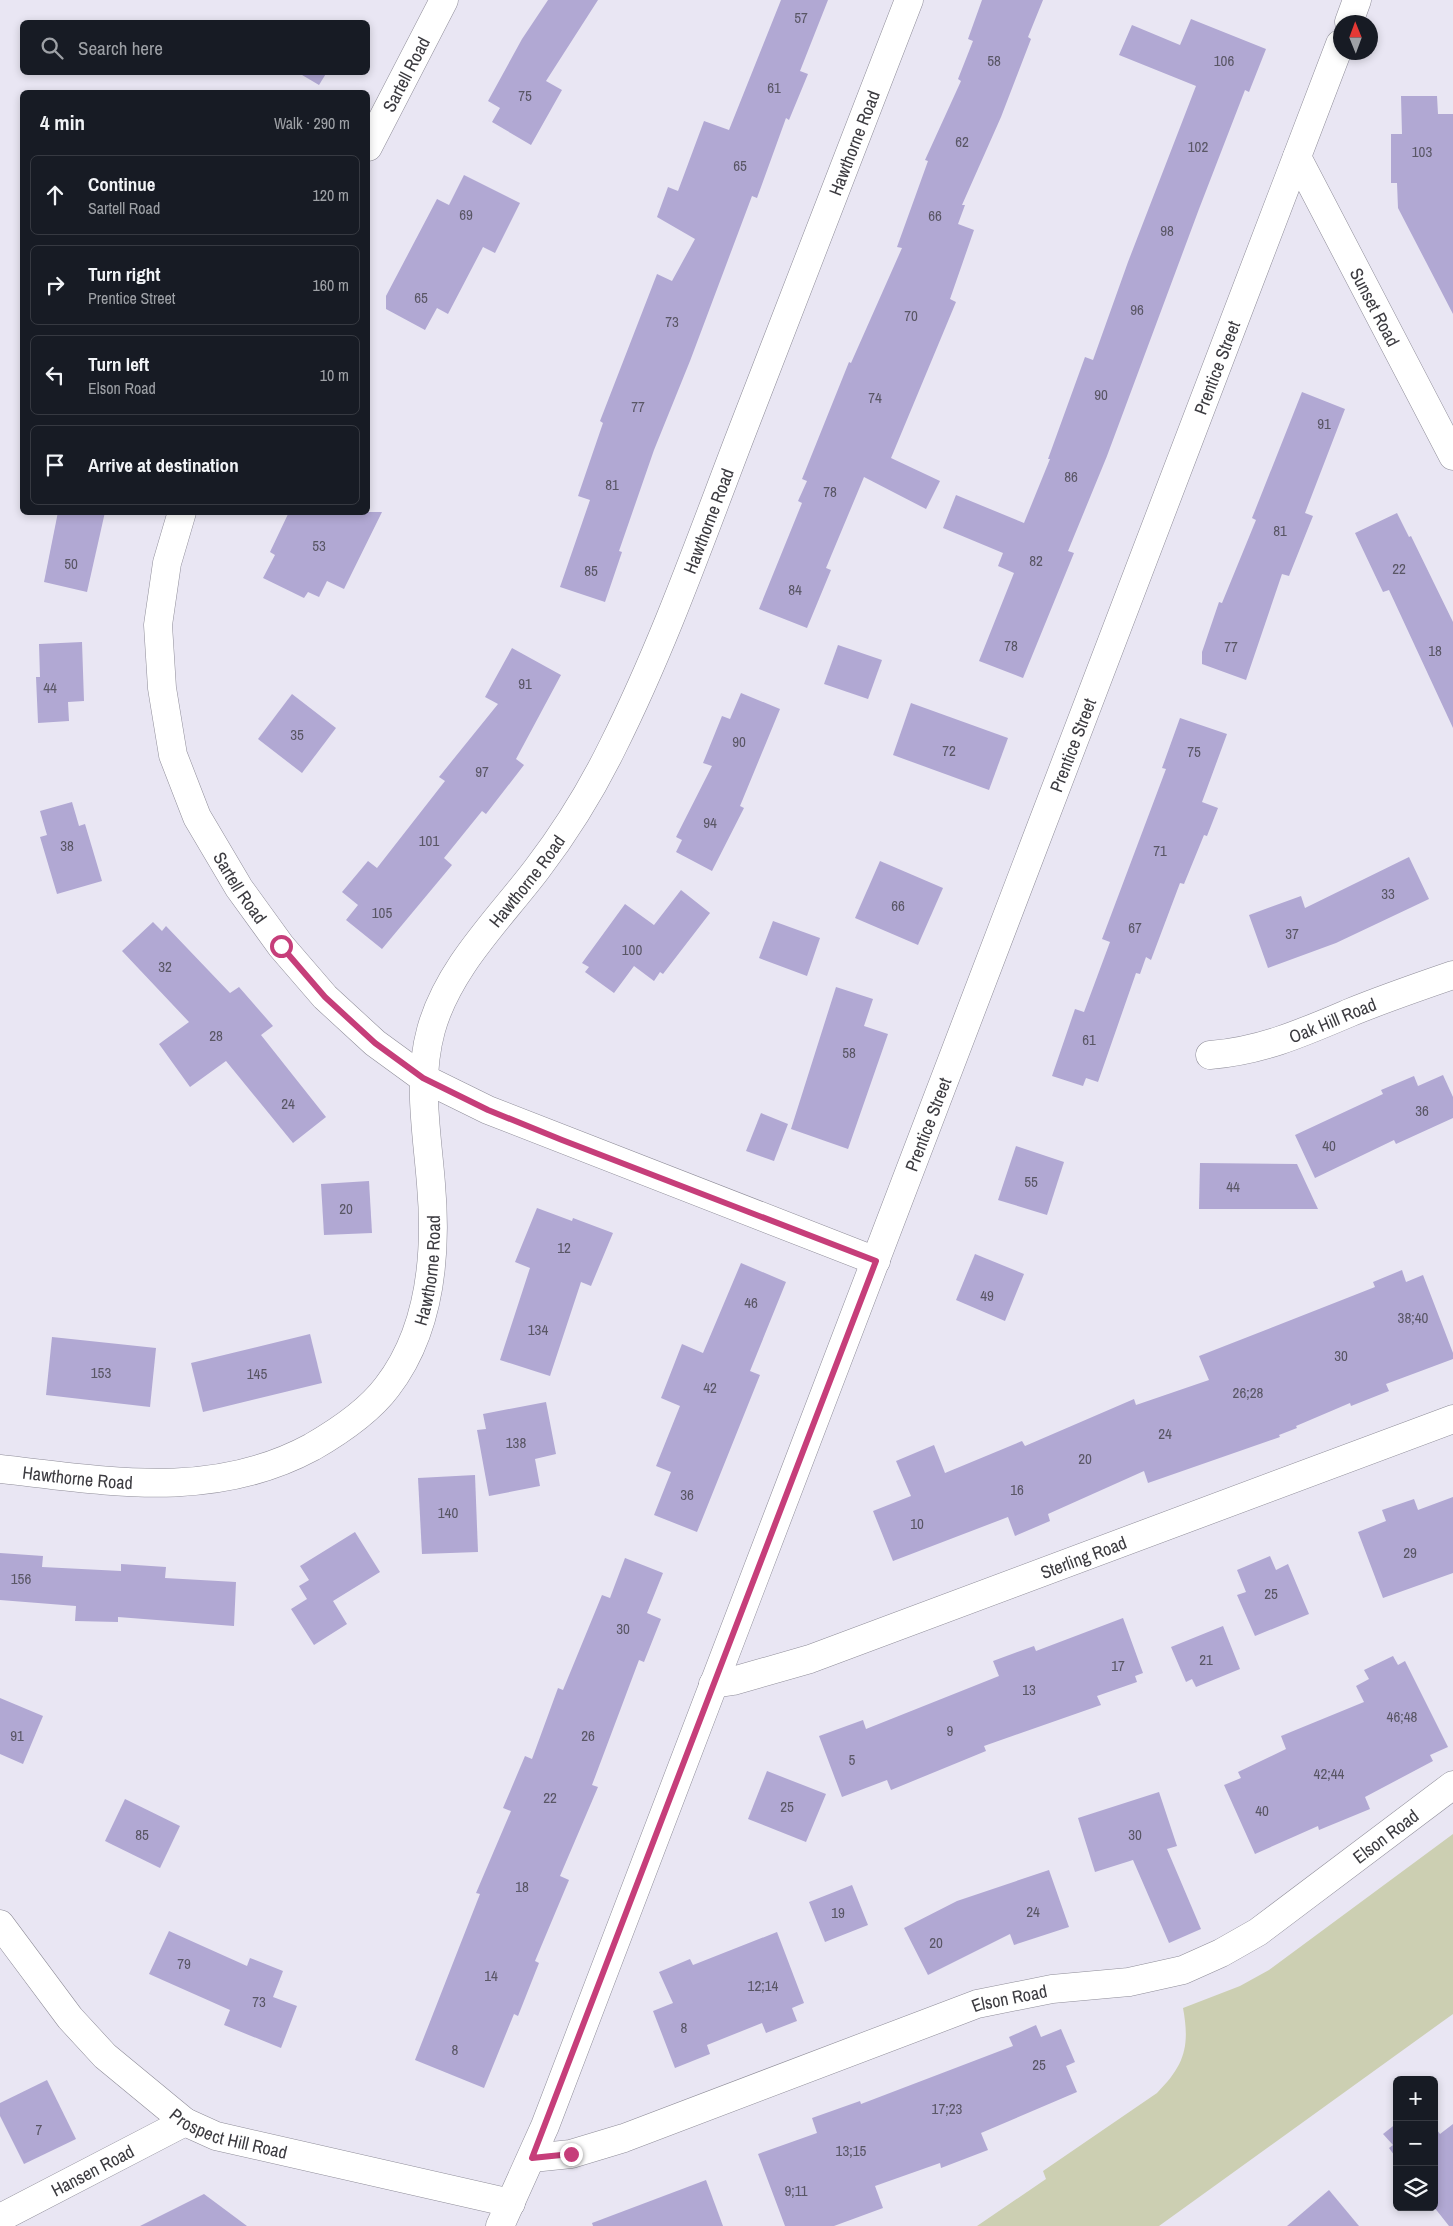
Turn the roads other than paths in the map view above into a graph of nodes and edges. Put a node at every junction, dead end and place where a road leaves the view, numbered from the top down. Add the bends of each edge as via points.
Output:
1 (444, 0) edge
2 (909, 0) edge
3 (1357, 0) edge
4 (1352, 15) edge
5 (1334, 60) edge
6 (370, 143) edge
7 (1298, 157) junction
8 (1453, 456) edge
9 (181, 515) edge
10 (1453, 976) edge
11 (1210, 1055) dead end
12 (423, 1078) junction
13 (876, 1261) junction
14 (1453, 1419) edge
15 (0, 1469) edge
16 (712, 1684) junction
17 (1453, 1785) edge
18 (0, 1924) edge
19 (185, 2122) junction
20 (532, 2158) junction
21 (506, 2214) edge
22 (0, 2218) edge

1 - 6 street, Sartell Road
2 - 12 street, Hawthorne Road via 637,698 575,814 448,988 431,1029
3 - 4 street
5 - 7 street, Prentice Street
7 - 8 street, Sunset Road
7 - 13 street, Prentice Street
9 - 12 street, Sartell Road via 167,563 158,625 162,688 173,754 196,818 238,888 281,946 325,997 375,1043
10 - 11 street, Oak Hill Road via 1274,1044
12 - 13 street, Sartell Road via 488,1110 562,1140
12 - 15 street, Hawthorne Road via 432,1186 430,1280 416,1337 386,1388 339,1432 289,1459 227,1479 175,1484
13 - 16 street, Prentice Street
14 - 16 street, Sterling Road via 810,1660 733,1682
16 - 20 street, Prentice Street
17 - 20 street, Elson Road via 1258,1932 1183,1970 1137,1981 1052,1989 977,2004 624,2138 571,2154
18 - 19 street, Prospect Hill Road via 70,2018 105,2056
19 - 21 street, Prospect Hill Road via 216,2136
19 - 22 street, Hansen Road
20 - 21 street, Prentice Street

